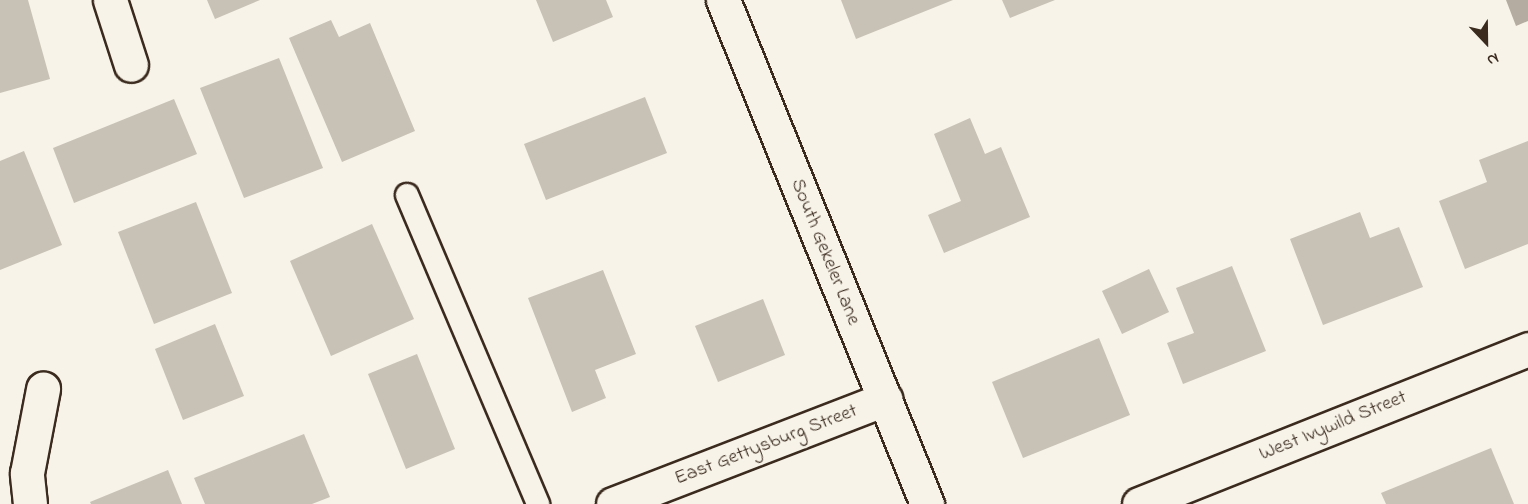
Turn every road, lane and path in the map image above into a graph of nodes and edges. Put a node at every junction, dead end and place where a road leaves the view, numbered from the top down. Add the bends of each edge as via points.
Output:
1 (110, 0) edge
2 (723, 0) edge
3 (131, 65) dead end
4 (406, 195) dead end
5 (1528, 349) edge
6 (43, 389) dead end
7 (885, 399) junction
8 (30, 504) edge
9 (538, 504) edge
10 (613, 504) edge
11 (927, 504) edge
12 (1139, 504) edge

1 - 3 street
2 - 7 street, South Gekeler Lane
4 - 9 lane
5 - 12 street, West Ivywild Street
6 - 8 street via 27,473
7 - 10 street, East Gettysburg Street
7 - 11 street, South Gekeler Lane

